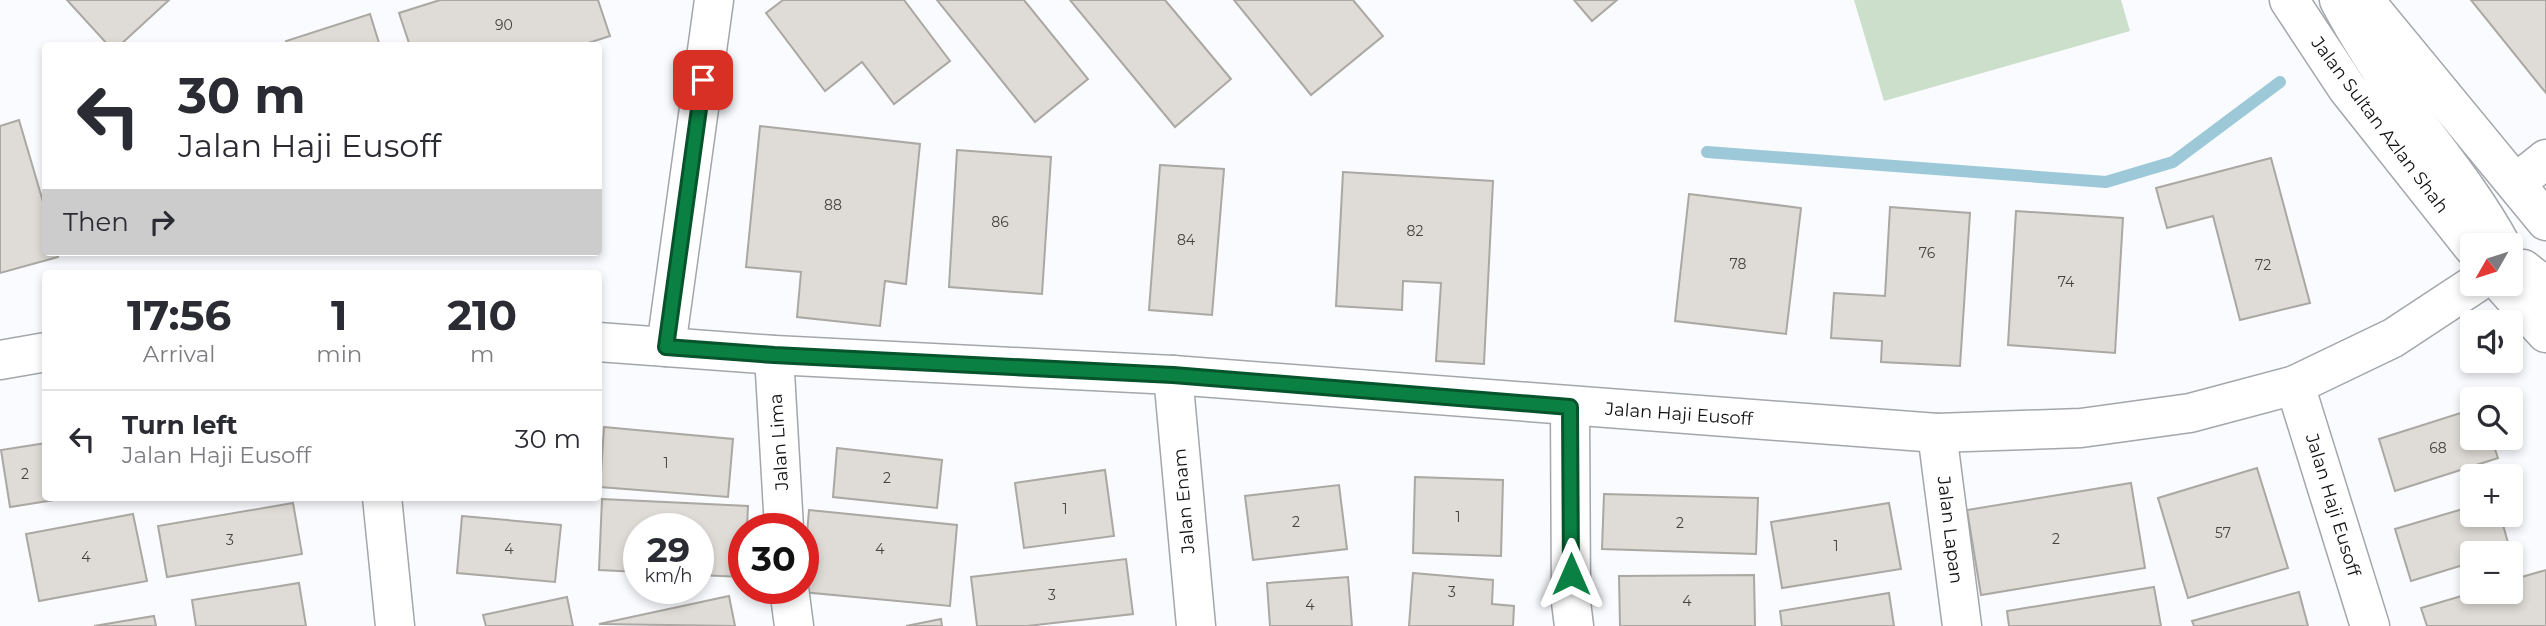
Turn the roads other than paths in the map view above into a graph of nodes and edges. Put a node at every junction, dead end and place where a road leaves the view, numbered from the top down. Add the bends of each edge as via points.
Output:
1 (714, 0) edge
2 (2289, 0) edge
3 (2339, 0) edge
4 (2364, 0) edge
5 (2546, 159) edge
6 (2516, 183) junction
7 (2546, 221) edge
8 (2462, 233) edge
9 (2494, 233) edge
10 (2524, 270) edge
11 (2546, 287) edge
12 (2460, 294) edge
13 (2513, 296) edge
14 (2546, 333) edge
15 (602, 342) edge
16 (666, 347) junction
17 (42, 353) edge
18 (774, 355) junction
19 (0, 360) edge
20 (1173, 375) junction
21 (2295, 385) junction
22 (1570, 407) junction
23 (1937, 433) junction
24 (382, 501) edge
25 (783, 513) edge
26 (791, 604) edge
27 (394, 626) edge
28 (794, 626) edge
29 (1196, 626) edge
30 (1574, 626) edge
31 (1962, 626) edge
32 (2370, 626) edge

1 - 16 street
2 - 8 street, Jalan Sultan Azlan Shah via 2347,88
3 - 9 street via 2356,32
4 - 6 street
5 - 6 street
6 - 7 street
10 - 11 street
12 - 21 street, Jalan Haji Eusoff via 2393,338
13 - 14 street
15 - 16 street, Jalan Haji Eusoff
16 - 18 street, Jalan Haji Eusoff
17 - 19 street
18 - 20 street, Jalan Haji Eusoff
18 - 25 street, Jalan Lima
20 - 22 street, Jalan Haji Eusoff
20 - 29 street, Jalan Enam
21 - 23 street, Jalan Haji Eusoff via 2190,413 2081,428
21 - 32 street, Jalan Haji Eusoff
22 - 23 street, Jalan Haji Eusoff
22 - 30 street
23 - 31 street, Jalan Lapan
24 - 27 street
26 - 28 street

